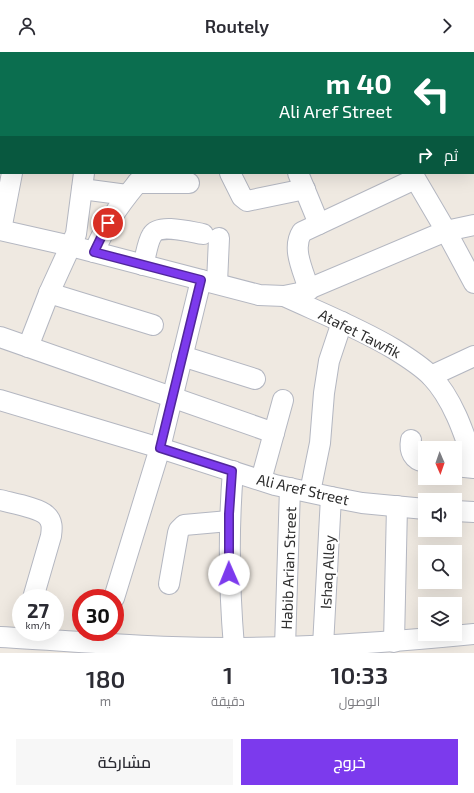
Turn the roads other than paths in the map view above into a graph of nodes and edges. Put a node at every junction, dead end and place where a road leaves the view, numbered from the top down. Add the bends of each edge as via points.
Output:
1 (12, 174) edge
2 (230, 174) edge
3 (413, 176) edge
4 (83, 181) edge
5 (302, 181) edge
6 (189, 183) dead end
7 (136, 184) edge
8 (319, 224) junction
9 (474, 225) edge
10 (1, 230) edge
11 (446, 231) junction
12 (71, 246) junction
13 (94, 252) junction
14 (143, 265) junction
15 (209, 282) junction
16 (474, 283) edge
17 (309, 290) junction
18 (49, 293) junction
19 (284, 296) junction
20 (342, 322) junction
21 (153, 325) dead end
22 (0, 337) edge
23 (28, 347) junction
24 (182, 356) junction
25 (474, 356) edge
26 (431, 376) junction
27 (255, 379) dead end
28 (173, 397) junction
29 (0, 400) edge
30 (283, 400) dead end
31 (274, 433) junction
32 (411, 440) dead end
33 (160, 448) junction
34 (473, 458) edge
35 (418, 459) edge
36 (462, 463) edge
37 (232, 471) junction
38 (261, 480) junction
39 (290, 488) junction
40 (310, 492) junction
41 (332, 497) junction
42 (0, 500) edge
43 (397, 506) junction
44 (418, 508) edge
45 (462, 511) edge
46 (474, 512) edge
47 (229, 521) junction
48 (169, 584) dead end
49 (36, 589) edge
50 (117, 589) edge
51 (474, 634) edge
52 (12, 636) edge
53 (0, 637) edge
54 (124, 640) edge
55 (323, 646) junction
56 (386, 646) edge
57 (234, 647) junction
58 (278, 649) edge

1 - 10 street
2 - 5 street via 242,197 247,201
3 - 8 street
3 - 11 street
4 - 7 street
4 - 12 street via 76,234
5 - 8 street
6 - 7 street
7 - 13 street via 112,215
8 - 17 street via 302,232 297,243
9 - 11 street
10 - 12 street
11 - 16 street
11 - 17 street
12 - 13 street
12 - 18 street
13 - 14 street
14 - 15 street
14 - 15 street via 152,236 158,229 211,236
15 - 19 street via 258,295
15 - 24 street
17 - 19 street
18 - 21 street
18 - 23 street
19 - 20 street, Atafet Tawfik
20 - 26 street, Atafet Tawfik via 386,344
20 - 40 street via 329,361 320,443
22 - 23 street
23 - 28 street
24 - 27 street
24 - 28 street
25 - 26 street
26 - 34 street, Atafet Tawfik via 455,412
28 - 31 street
28 - 33 street
29 - 33 street, Ali Aref Street
30 - 31 street
31 - 38 street
32 - 35 street via 410,450
33 - 37 street, Ali Aref Street
33 - 50 street
34 - 36 street
37 - 38 street, Ali Aref Street
37 - 47 street
38 - 39 street, Ali Aref Street
39 - 40 street, Ali Aref Street
39 - 58 street, Habib Arian Street
40 - 41 street, Ali Aref Street
41 - 43 street, Ali Aref Street
41 - 55 street, Ishaq Alley
42 - 49 street via 38,510 51,521 51,536
43 - 44 street, Ali Aref Street
43 - 56 street
45 - 46 street
47 - 48 street via 188,524 182,527 178,533
47 - 57 street via 230,602
51 - 56 street
52 - 53 street
54 - 57 street via 173,647
55 - 56 street
55 - 58 street
57 - 58 street

